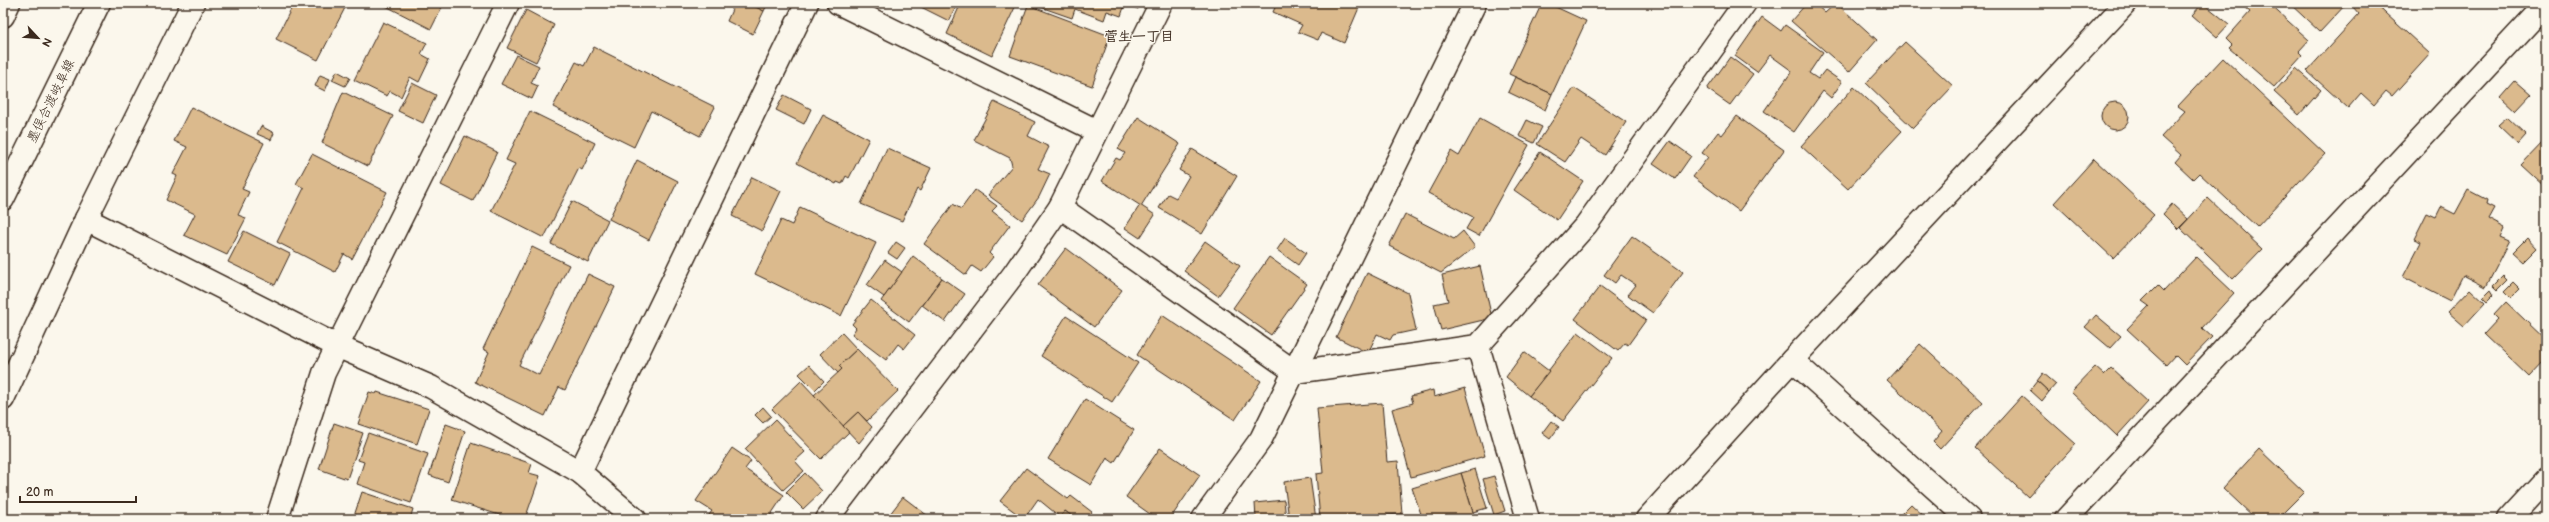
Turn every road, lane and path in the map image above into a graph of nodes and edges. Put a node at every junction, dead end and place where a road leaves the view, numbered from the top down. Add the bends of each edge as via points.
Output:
1 (9, 3) edge
2 (99, 3) edge
3 (193, 3) edge
4 (508, 3) edge
5 (807, 3) edge
6 (838, 3) edge
7 (1161, 3) edge
8 (1475, 3) edge
9 (1745, 3) edge
10 (2546, 4) edge
11 (2119, 5) edge
12 (3, 16) edge
13 (1097, 131) junction
14 (3, 199) edge
15 (1060, 207) junction
16 (86, 219) junction
17 (1478, 346) junction
18 (339, 347) junction
19 (1792, 360) junction
20 (1295, 372) junction
21 (3, 399) edge
22 (580, 472) junction
23 (2546, 479) edge
24 (277, 519) edge
25 (635, 519) edge
26 (827, 519) edge
27 (1203, 519) edge
28 (1528, 519) edge
29 (1647, 519) edge
30 (1969, 519) edge
31 (2066, 519) edge
32 (2509, 519) edge

1 - 12 street
2 - 14 street, 墨俣合渡岐阜線
3 - 16 street
4 - 18 street
5 - 22 street
6 - 13 street
7 - 13 street
8 - 20 street
9 - 17 street via 1586,225
10 - 31 street
11 - 19 street
13 - 15 street
15 - 20 street
15 - 26 street via 1013,275
16 - 18 street
16 - 21 street
17 - 20 street
17 - 28 street
18 - 22 street via 431,387
18 - 24 street via 324,373
19 - 29 street
19 - 30 street
20 - 27 street via 1261,439
22 - 25 street
23 - 32 street

